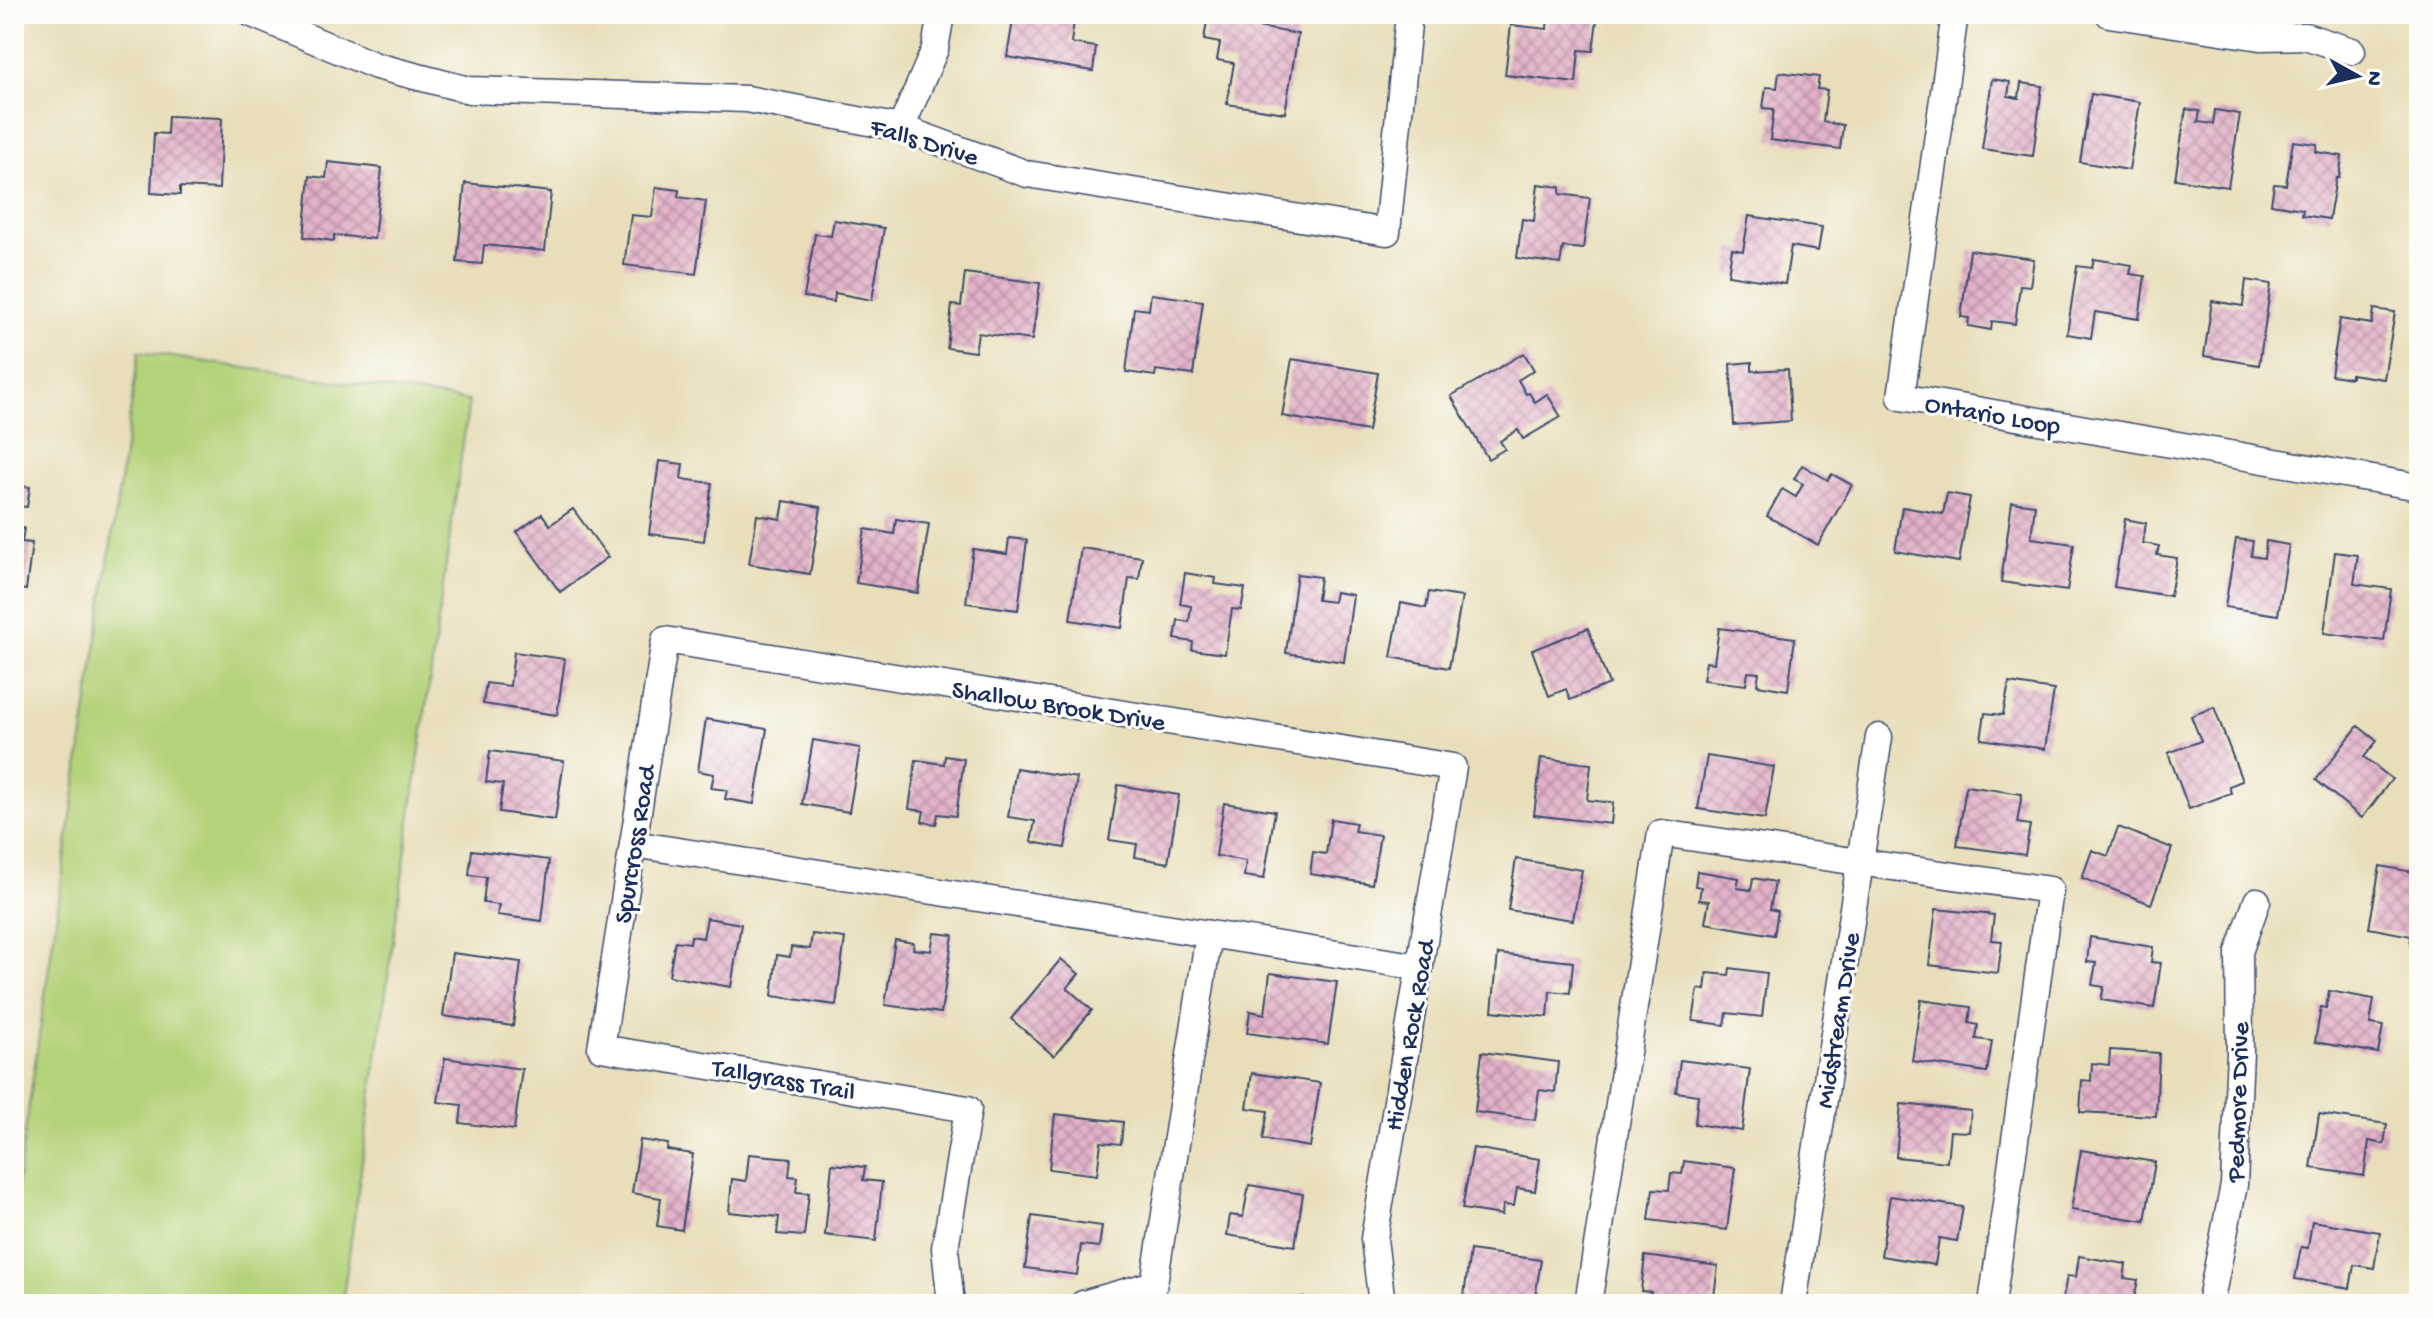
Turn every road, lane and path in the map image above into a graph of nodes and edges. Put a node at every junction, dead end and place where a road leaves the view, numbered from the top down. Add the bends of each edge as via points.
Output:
1 (252, 14) edge
2 (941, 14) edge
3 (1409, 14) edge
4 (1955, 14) edge
5 (2109, 14) edge
6 (2352, 51) dead end
7 (901, 128) junction
8 (2419, 487) edge
9 (665, 640) joint
10 (1879, 737) dead end
11 (1453, 767) joint
12 (633, 844) junction
13 (1860, 861) junction
14 (2257, 901) dead end
15 (1209, 934) junction
16 (1420, 967) junction
17 (601, 1048) joint
18 (951, 1304) edge
19 (1083, 1304) edge
20 (1382, 1304) edge
21 (1588, 1304) edge
22 (1793, 1304) edge
23 (1992, 1304) edge
24 (2210, 1304) edge

1 - 7 street, Falls Drive via 376,66 469,90 747,99
2 - 7 street via 935,49
3 - 7 street, Falls Drive via 1387,232 1027,174
4 - 8 street, Ontario Loop via 1901,397
5 - 6 street via 2260,37 2305,36
9 - 11 street, Shallow Brook Drive
9 - 12 street, Spurcross Road
10 - 13 street, Midstream Drive
11 - 16 street, Hidden Rock Road
12 - 15 street
12 - 17 street, Spurcross Road
13 - 21 street via 1661,833
13 - 22 street, Midstream Drive
13 - 23 street via 2050,890
14 - 24 street, Pedmore Drive via 2239,952 2234,1185
15 - 16 street
15 - 19 street via 1154,1284
16 - 20 street, Hidden Rock Road via 1374,1239
17 - 18 street, Tallgrass Trail via 968,1109 945,1248

